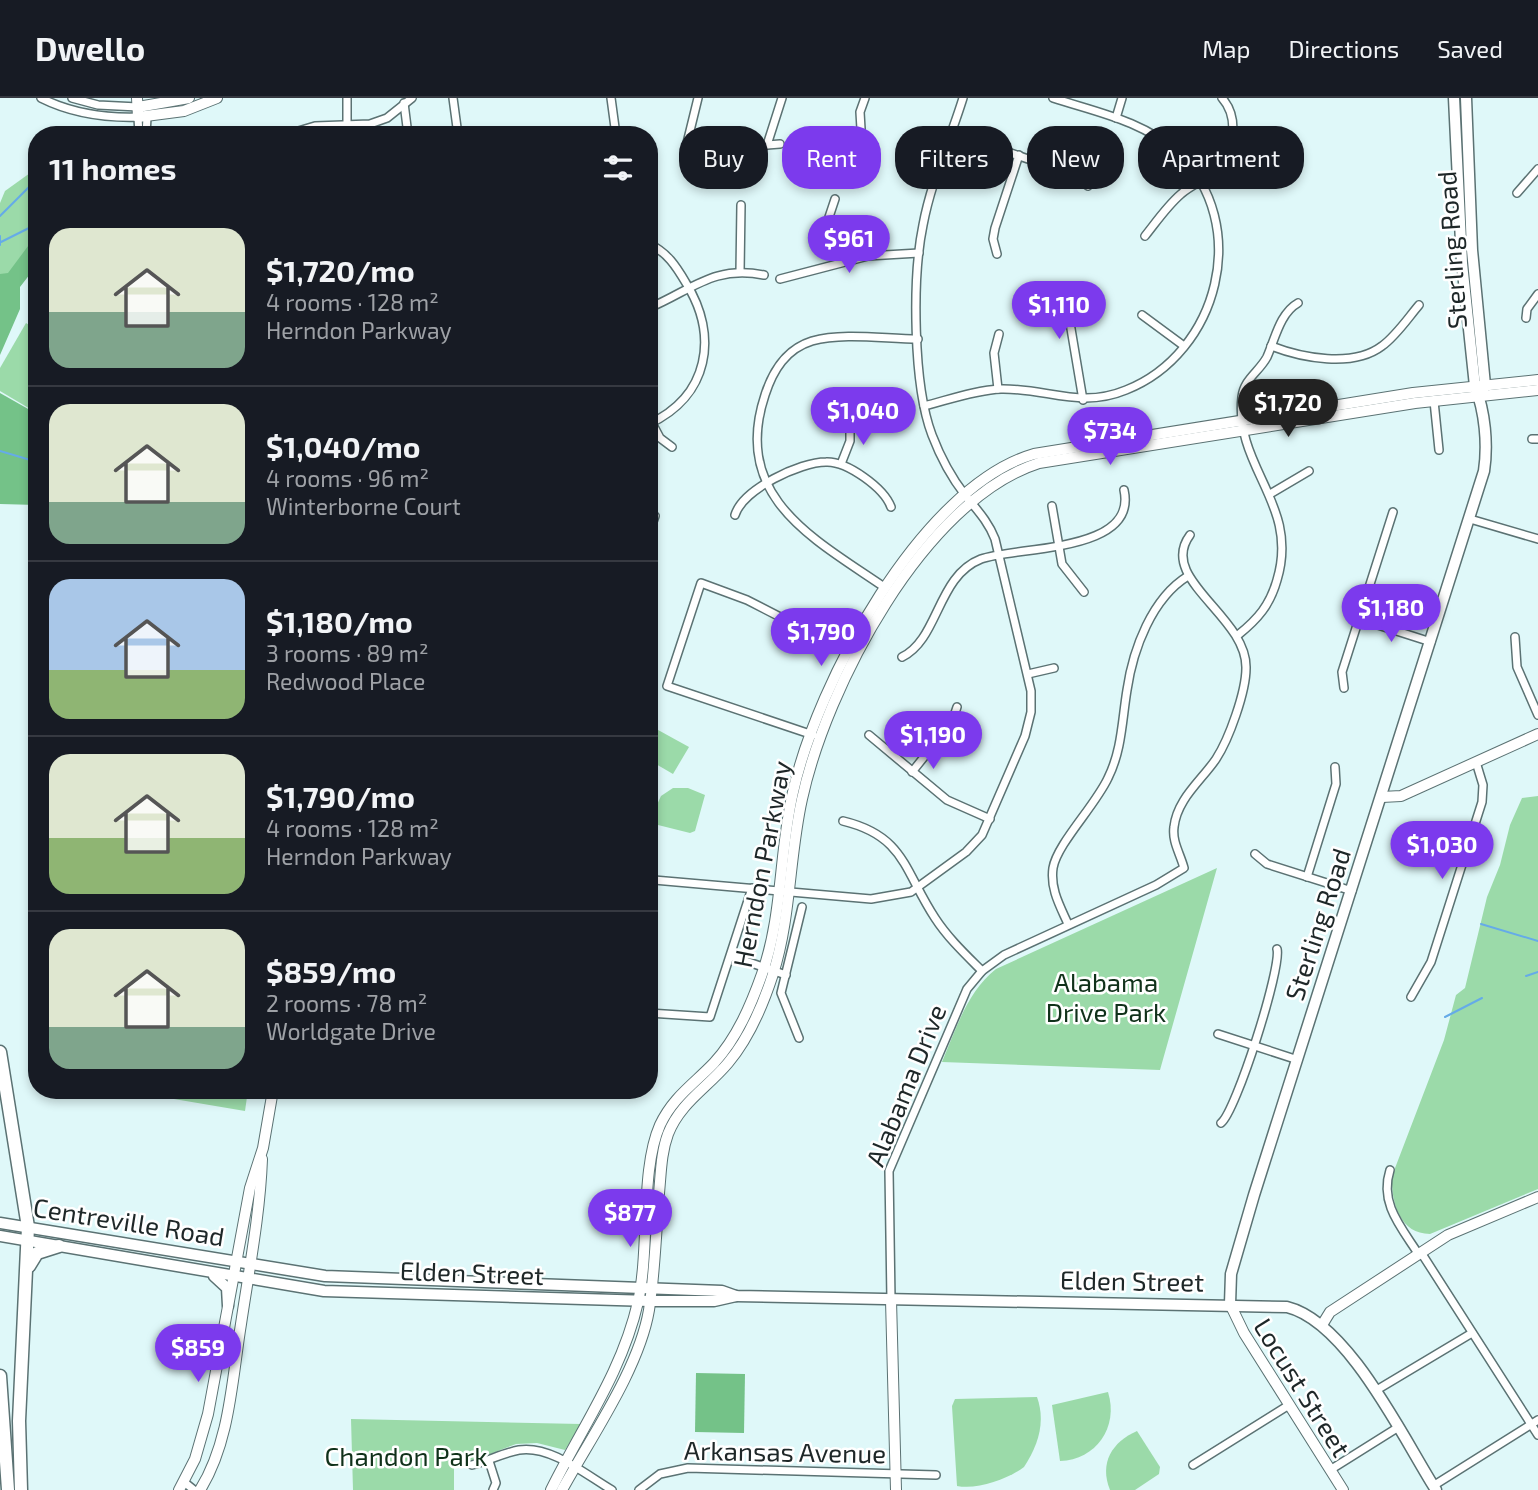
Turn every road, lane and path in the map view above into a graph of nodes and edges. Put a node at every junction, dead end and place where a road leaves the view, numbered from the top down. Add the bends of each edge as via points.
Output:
1 (41, 98) edge
2 (72, 98) edge
3 (189, 98) edge
4 (217, 98) edge
5 (347, 98) edge
6 (412, 98) edge
7 (453, 98) edge
8 (611, 98) edge
9 (698, 98) edge
10 (782, 98) edge
11 (865, 98) edge
12 (961, 98) edge
13 (1053, 98) edge
14 (1122, 98) edge
15 (1222, 98) edge
16 (1454, 98) edge
17 (1466, 98) edge
18 (404, 103) junction
19 (142, 107) edge
20 (1116, 118) junction
21 (347, 124) junction
22 (140, 126) edge
23 (145, 126) edge
24 (314, 126) edge
25 (407, 126) edge
26 (457, 126) edge
27 (616, 126) edge
28 (691, 126) edge
29 (861, 126) edge
30 (953, 126) edge
31 (1232, 126) edge
32 (1138, 128) edge
33 (768, 142) edge
34 (780, 144) dead end
35 (768, 145) edge
36 (1013, 154) edge
37 (1019, 156) junction
38 (1027, 159) edge
39 (1538, 169) edge
40 (933, 189) edge
41 (1189, 189) edge
42 (1204, 189) edge
43 (1517, 193) dead end
44 (835, 199) dead end
45 (741, 205) dead end
46 (1146, 236) dead end
47 (658, 250) edge
48 (919, 253) junction
49 (997, 254) dead end
50 (839, 263) junction
51 (740, 272) junction
52 (764, 275) dead end
53 (780, 279) dead end
54 (1070, 286) dead end
55 (689, 287) junction
56 (1538, 294) edge
57 (658, 303) edge
58 (1298, 303) dead end
59 (1419, 305) dead end
60 (1142, 315) dead end
61 (1526, 318) dead end
62 (999, 334) dead end
63 (918, 339) junction
64 (1184, 346) junction
65 (1271, 346) junction
66 (1538, 380) edge
67 (998, 389) junction
68 (1480, 389) junction
69 (1538, 390) edge
70 (1083, 400) junction
71 (1434, 401) junction
72 (924, 406) junction
73 (658, 419) edge
74 (1244, 425) junction
75 (850, 426) dead end
76 (658, 435) edge
77 (672, 447) dead end
78 (1439, 450) dead end
79 (841, 464) junction
80 (1309, 471) dead end
81 (767, 483) junction
82 (1124, 489) dead end
83 (1270, 495) junction
84 (969, 500) junction
85 (1052, 506) dead end
86 (891, 508) dead end
87 (1394, 512) dead end
88 (735, 515) dead end
89 (1470, 519) junction
90 (1190, 535) dead end
91 (1538, 539) edge
92 (1057, 545) junction
93 (999, 555) junction
94 (1188, 576) junction
95 (884, 587) junction
96 (1084, 592) dead end
97 (1359, 619) junction
98 (1238, 635) junction
99 (1515, 637) dead end
100 (1431, 642) junction
101 (850, 653) junction
102 (902, 657) dead end
103 (1054, 668) dead end
104 (1028, 674) junction
105 (1344, 688) dead end
106 (957, 707) dead end
107 (1538, 715) edge
108 (1538, 734) edge
109 (869, 735) dead end
110 (816, 736) junction
111 (1476, 762) junction
112 (1335, 767) dead end
113 (912, 772) junction
114 (1382, 797) junction
115 (990, 819) junction
116 (843, 821) dead end
117 (1255, 853) dead end
118 (1307, 877) junction
119 (658, 880) edge
120 (752, 888) junction
121 (918, 888) junction
122 (785, 890) junction
123 (1352, 891) junction
124 (802, 906) dead end
125 (1068, 924) junction
126 (1277, 949) dead end
127 (731, 956) junction
128 (769, 969) junction
129 (982, 971) junction
130 (786, 975) junction
131 (1411, 997) dead end
132 (658, 1014) edge
133 (1218, 1034) dead end
134 (799, 1038) dead end
135 (1253, 1045) junction
136 (0, 1052) edge
137 (1297, 1060) junction
138 (271, 1099) edge
139 (1222, 1123) dead end
140 (263, 1148) junction
141 (1390, 1170) dead end
142 (1538, 1197) edge
143 (0, 1223) edge
144 (28, 1227) junction
145 (0, 1236) edge
146 (28, 1241) junction
147 (59, 1246) junction
148 (1420, 1254) junction
149 (238, 1261) junction
150 (250, 1264) junction
151 (208, 1272) junction
152 (26, 1273) junction
153 (235, 1277) junction
154 (248, 1279) junction
155 (647, 1288) junction
156 (736, 1296) junction
157 (638, 1300) junction
158 (891, 1300) junction
159 (650, 1301) junction
160 (1230, 1304) junction
161 (228, 1306) junction
162 (1322, 1325) junction
163 (1472, 1333) junction
164 (0, 1376) edge
165 (1375, 1391) junction
166 (1289, 1405) junction
167 (1535, 1423) edge
168 (1397, 1428) junction
169 (1538, 1435) edge
170 (489, 1461) junction
171 (472, 1465) dead end
172 (1193, 1465) dead end
173 (569, 1466) junction
174 (1330, 1470) junction
175 (896, 1472) junction
176 (936, 1475) dead end
177 (182, 1486) edge
178 (1435, 1488) edge
179 (8, 1490) edge
180 (21, 1490) edge
181 (194, 1490) edge
182 (200, 1490) edge
183 (493, 1490) edge
184 (551, 1490) edge
185 (562, 1490) edge
186 (612, 1490) edge
187 (639, 1490) edge
188 (896, 1490) edge
189 (1343, 1490) edge

1 - 19 street via 87,113
2 - 19 street
3 - 19 main road
4 - 19 main road via 184,111
5 - 21 street
6 - 18 street
7 - 26 street
8 - 27 street
9 - 28 street
10 - 33 street
11 - 29 street
12 - 30 street
13 - 20 street
14 - 20 street
15 - 31 street via 1233,117
16 - 68 main road, Sterling Road via 1462,263
17 - 68 main road, Sterling Road
18 - 21 street via 379,121
18 - 25 street
19 - 22 street
19 - 23 street
20 - 32 street
21 - 24 street
34 - 35 street
36 - 37 street
37 - 38 street
37 - 49 street via 995,228
39 - 43 street
40 - 48 street
41 - 46 street
42 - 64 street via 1218,222 1220,260 1210,297
44 - 50 street via 828,220
45 - 51 street
47 - 55 street via 670,258
48 - 50 street via 886,253
48 - 63 street
50 - 53 street
51 - 52 street
51 - 55 street via 717,274
54 - 70 street via 1067,305
55 - 57 street
55 - 73 street via 705,327 703,362 688,394
56 - 61 street
58 - 65 street via 1284,316
59 - 65 street via 1374,351 1319,360
60 - 64 street
62 - 67 street via 994,346
63 - 72 street
63 - 81 street via 822,339 798,347 784,358 769,382 758,422 759,456
64 - 70 street via 1140,384
65 - 74 street via 1243,390
66 - 68 main road, Herndon Parkway
67 - 70 street
67 - 72 street
68 - 69 main road, Herndon Parkway
68 - 71 main road, Herndon Parkway
68 - 74 main road, Herndon Parkway
68 - 89 main road, Sterling Road via 1486,458
71 - 74 main road, Herndon Parkway
71 - 78 street
72 - 84 street via 940,453
74 - 83 street via 1254,464
74 - 84 main road, Herndon Parkway via 1034,454 1006,465
75 - 79 street via 850,442
76 - 77 street
79 - 81 street via 820,462
79 - 86 street via 881,492
80 - 83 street
81 - 88 street via 743,499
81 - 95 street via 779,506 800,529
82 - 92 street via 1124,507 1111,527 1091,539
83 - 98 street via 1283,532 1281,568 1265,610
84 - 93 street via 992,530
84 - 95 main road, Herndon Parkway via 917,545
84 - 101 main road, Herndon Parkway via 910,569
85 - 92 street
87 - 97 street
89 - 91 street
89 - 100 main road, Sterling Road
90 - 94 street via 1182,552
92 - 93 street
92 - 96 street via 1067,573
93 - 102 street via 972,563 958,575 916,646
93 - 104 street
94 - 98 street
94 - 125 street via 1158,602 1129,676 1121,737 1110,775 1055,861 1054,891
95 - 101 main road, Herndon Parkway
97 - 100 street
97 - 105 street via 1342,672
98 - 125 street, Alabama Drive via 1246,674 1230,729 1174,822 1175,845 1184,868 1157,885
99 - 107 street via 1517,667
100 - 114 main road, Sterling Road
101 - 110 main road, Herndon Parkway
101 - 110 street via 747,600 701,583 667,686
103 - 104 street
104 - 115 street via 1029,723
106 - 113 street via 953,722
108 - 111 main road
109 - 113 street
110 - 122 main road, Herndon Parkway
111 - 114 main road via 1401,796
111 - 131 street via 1483,785 1482,802 1431,962
112 - 118 street via 1336,784
113 - 115 street via 947,800
114 - 123 main road, Sterling Road
115 - 121 street via 966,852
116 - 121 street via 884,837
117 - 118 street via 1267,864
118 - 123 street
119 - 120 street
120 - 122 street
120 - 127 street
121 - 122 street via 878,899
121 - 129 street via 941,927
122 - 128 main road, Herndon Parkway
123 - 137 main road, Sterling Road
124 - 130 street
125 - 129 street, Alabama Drive
126 - 135 street via 1279,965
127 - 128 street
127 - 132 street via 710,1017
128 - 130 street
128 - 155 main road, Herndon Parkway via 734,1036 714,1063 677,1097 657,1132
129 - 158 street, Alabama Drive via 953,1017 889,1171
130 - 134 street via 782,993
133 - 135 street
135 - 137 street
135 - 139 street via 1233,1110
136 - 144 highway
137 - 160 main road, Sterling Road via 1234,1262
138 - 140 main road
140 - 149 main road via 250,1188
140 - 150 main road
141 - 148 street via 1389,1206
142 - 148 main road via 1461,1228
143 - 144 main road, Centreville Road
144 - 146 highway
144 - 149 main road, Centreville Road
145 - 146 main road, Centreville Road
146 - 147 main road, Centreville Road
146 - 152 highway
147 - 151 main road, Centreville Road
147 - 152 highway via 35,1255
148 - 162 main road via 1331,1312
148 - 163 street
149 - 150 main road, Centreville Road
149 - 153 main road
150 - 154 main road
150 - 155 main road, Elden Street via 355,1279
151 - 153 main road, Centreville Road
151 - 161 main road via 225,1285
152 - 180 highway via 19,1421
153 - 154 main road, Centreville Road
153 - 161 main road
154 - 157 main road, Elden Street via 303,1289
154 - 182 main road via 221,1438
155 - 156 main road, Elden Street via 722,1291
155 - 157 main road, Herndon Parkway
155 - 159 main road, Herndon Parkway
156 - 158 main road, Elden Street
156 - 159 main road, Elden Street via 714,1301
157 - 159 main road, Elden Street
157 - 173 main road, Herndon Parkway via 616,1370
158 - 160 main road, Elden Street
158 - 175 main road, Alabama Drive
159 - 173 main road, Herndon Parkway via 637,1354
160 - 162 main road, Elden Street via 1292,1308
160 - 166 main road, Locust Street
161 - 177 main road via 199,1449
162 - 165 main road, Elden Street via 1347,1350
163 - 165 street
163 - 167 street
164 - 179 highway
165 - 168 main road, Elden Street
166 - 172 street
166 - 174 main road, Locust Street
167 - 169 street
167 - 178 street
168 - 174 street
168 - 178 main road, Elden Street
170 - 171 street
170 - 173 street via 526,1450 543,1452
170 - 183 street via 496,1483
173 - 184 main road, Herndon Parkway
173 - 185 main road, Herndon Parkway
173 - 186 street
174 - 189 main road, Locust Street
175 - 176 street, Arkansas Avenue
175 - 187 street, Arkansas Avenue via 681,1468 654,1477
175 - 188 main road, Alabama Drive
177 - 181 street

